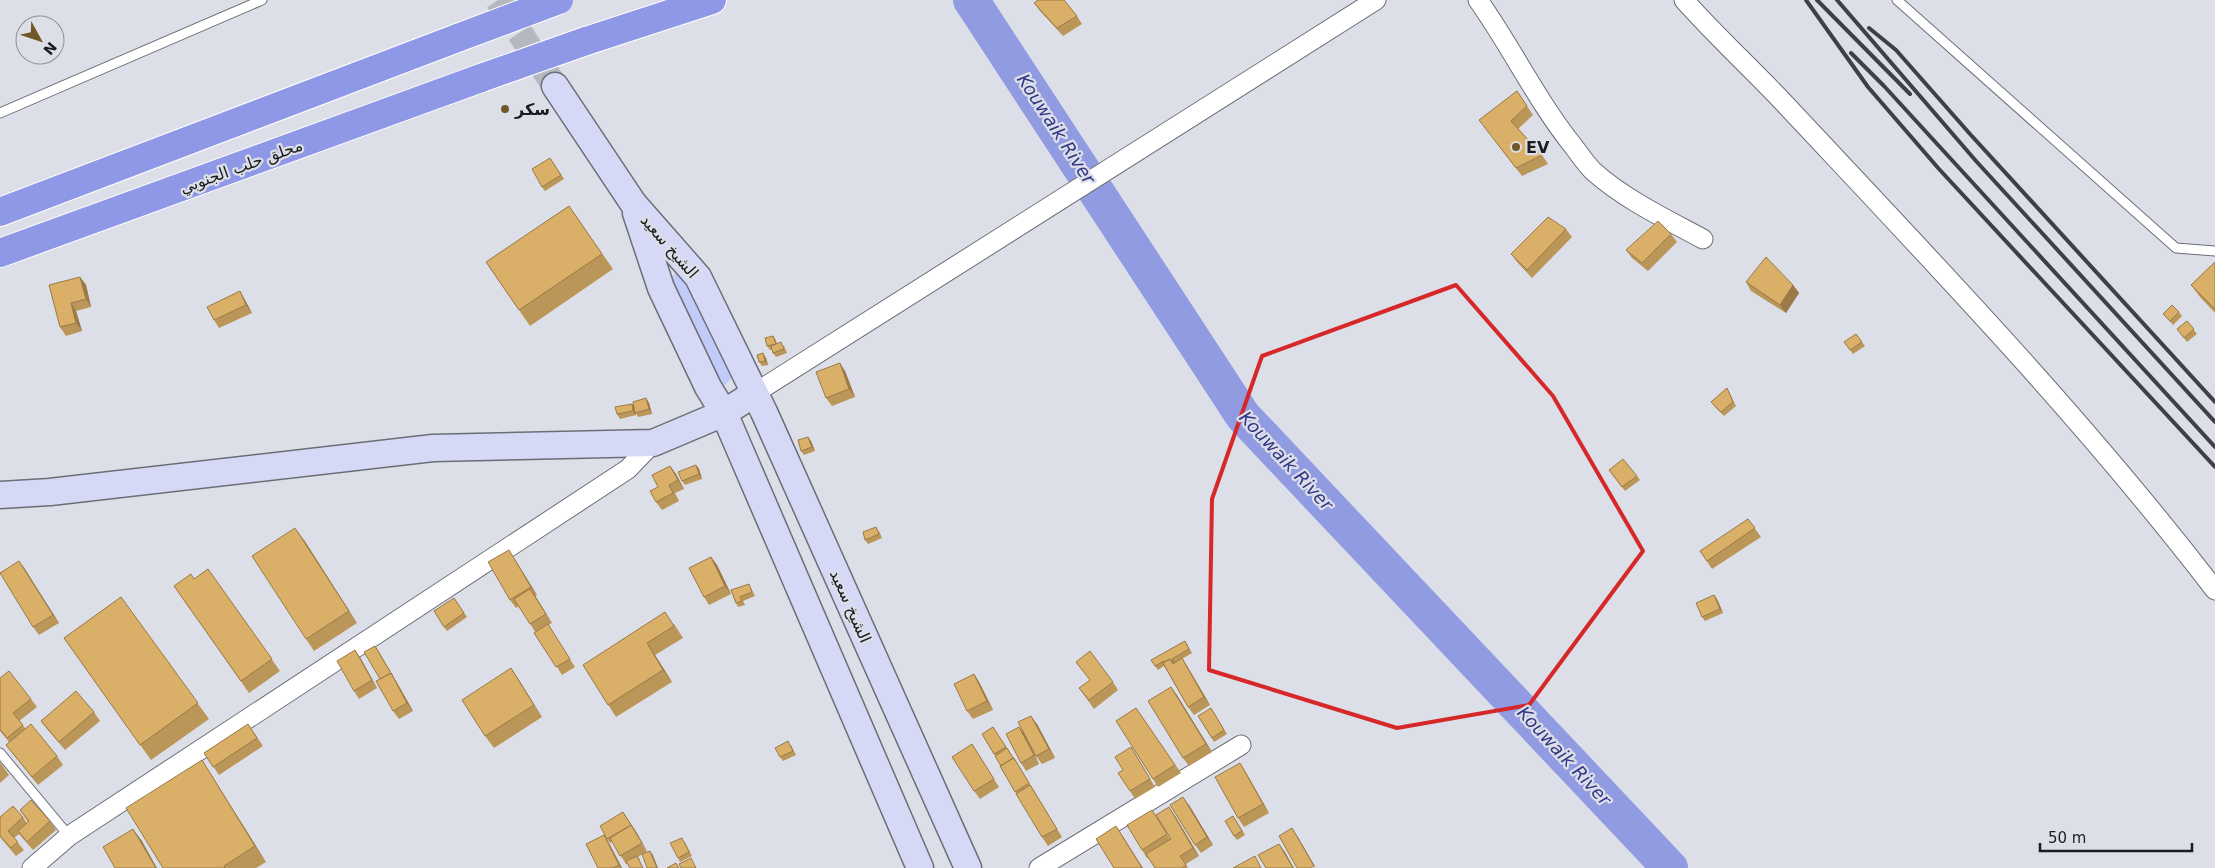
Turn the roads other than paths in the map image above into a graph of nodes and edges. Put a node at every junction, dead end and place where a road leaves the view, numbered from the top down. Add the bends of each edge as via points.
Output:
1 (262, 0) edge
2 (558, 0) edge
3 (712, 0) edge
4 (1376, 0) edge
5 (1478, 0) edge
6 (1684, 0) edge
7 (1897, 0) edge
8 (555, 86) tunnel mouth
9 (0, 113) edge
10 (633, 203) junction
11 (0, 212) edge
12 (1702, 239) dead end
13 (2215, 251) edge
14 (0, 253) edge
15 (755, 393) junction
16 (724, 414) junction
17 (653, 443) junction
18 (0, 495) edge
19 (2215, 590) edge
20 (1241, 745) dead end
21 (0, 753) edge
22 (70, 836) junction
23 (32, 868) edge
24 (920, 868) edge
25 (968, 868) edge
26 (1039, 868) edge

1 - 9 lane
2 - 11 highway, bridge
3 - 14 highway, محلق حلب الجنوبي, bridge via 481,78
4 - 15 street
5 - 12 street via 1559,128 1592,170 1626,195
6 - 19 street via 1951,282 2157,515
7 - 13 lane via 2176,248
8 - 10 main road
10 - 15 main road, الشيخ سعيد via 698,277
10 - 16 main road, الشيخ سعيد via 661,288
15 - 16 main road
15 - 25 main road, الشيخ سعيد
16 - 17 main road
16 - 24 main road, الشيخ سعيد
17 - 18 main road via 433,448
17 - 22 street via 628,469
20 - 26 street
21 - 22 lane
22 - 23 street

